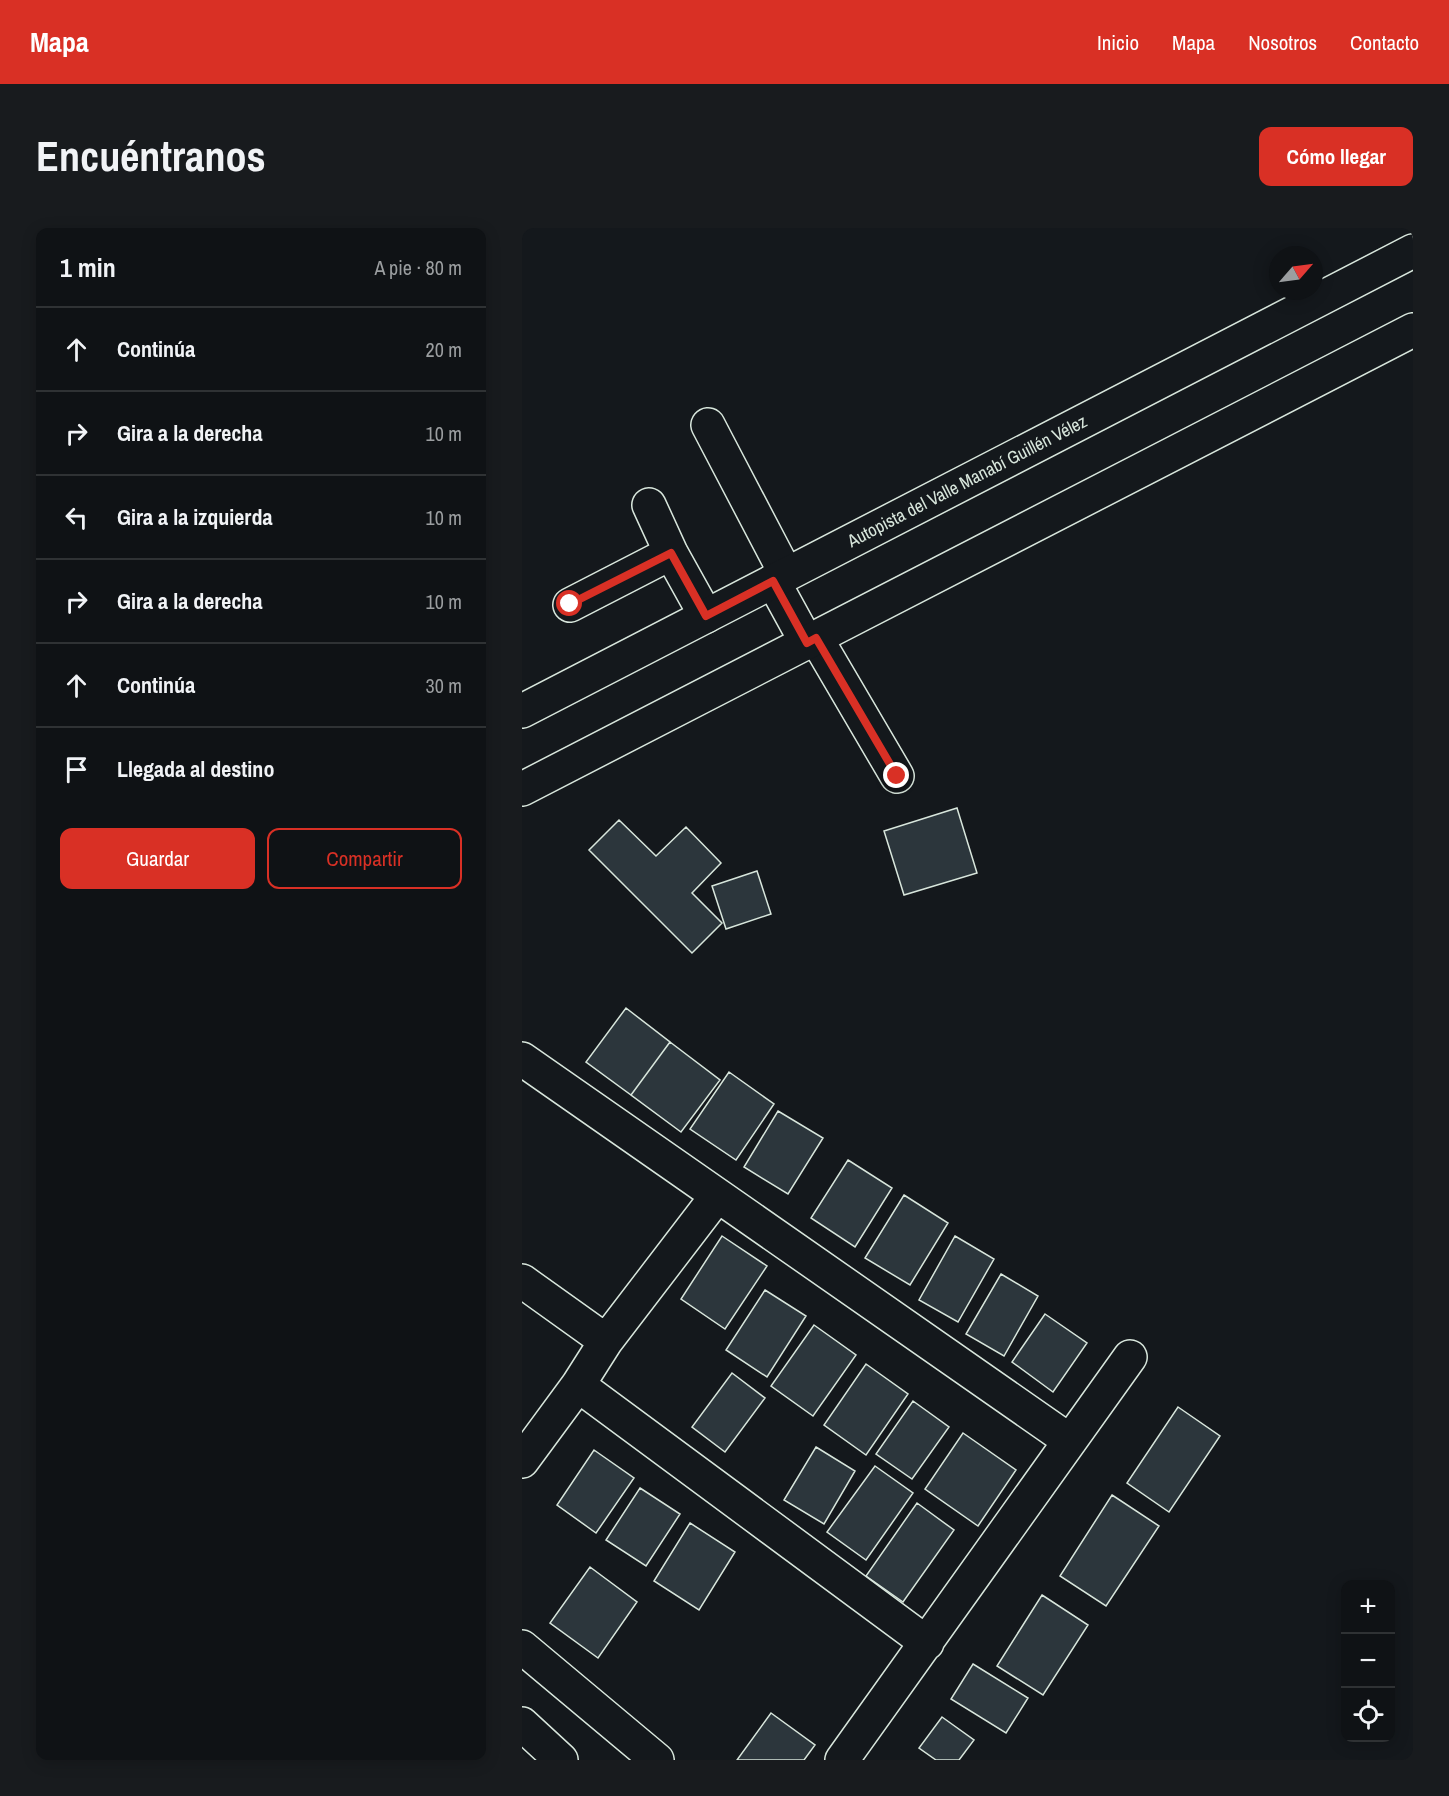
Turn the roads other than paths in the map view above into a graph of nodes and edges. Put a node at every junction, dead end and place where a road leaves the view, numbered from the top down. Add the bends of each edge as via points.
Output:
1 (1413, 251) edge
2 (1413, 330) edge
3 (708, 425) dead end
4 (649, 505) dead end
5 (671, 553) junction
6 (780, 578) junction
7 (570, 604) dead end
8 (706, 616) junction
9 (811, 640) junction
10 (522, 711) edge
11 (897, 776) dead end
12 (522, 789) edge
13 (522, 1059) edge
14 (717, 1196) junction
15 (522, 1281) edge
16 (606, 1341) junction
17 (1131, 1357) dead end
18 (578, 1384) junction
19 (1070, 1441) junction
20 (522, 1461) edge
21 (927, 1643) junction
22 (522, 1647) edge
23 (522, 1724) edge
24 (561, 1760) edge
25 (657, 1760) edge
26 (842, 1760) edge

1 - 6 street, Autopista del Valle Manabí Guillén Vélez
2 - 9 street
3 - 6 street
4 - 5 street
5 - 7 street
5 - 8 street
6 - 8 street, Autopista del Valle Manabí Guillén Vélez
6 - 9 street
8 - 10 street, Autopista del Valle Manabí Guillén Vélez
9 - 11 street
9 - 12 street
13 - 14 street
14 - 16 street
14 - 19 street
15 - 16 street
16 - 18 street
17 - 19 street
18 - 20 street
18 - 21 street
19 - 21 street
21 - 26 street
22 - 25 street
23 - 24 street

